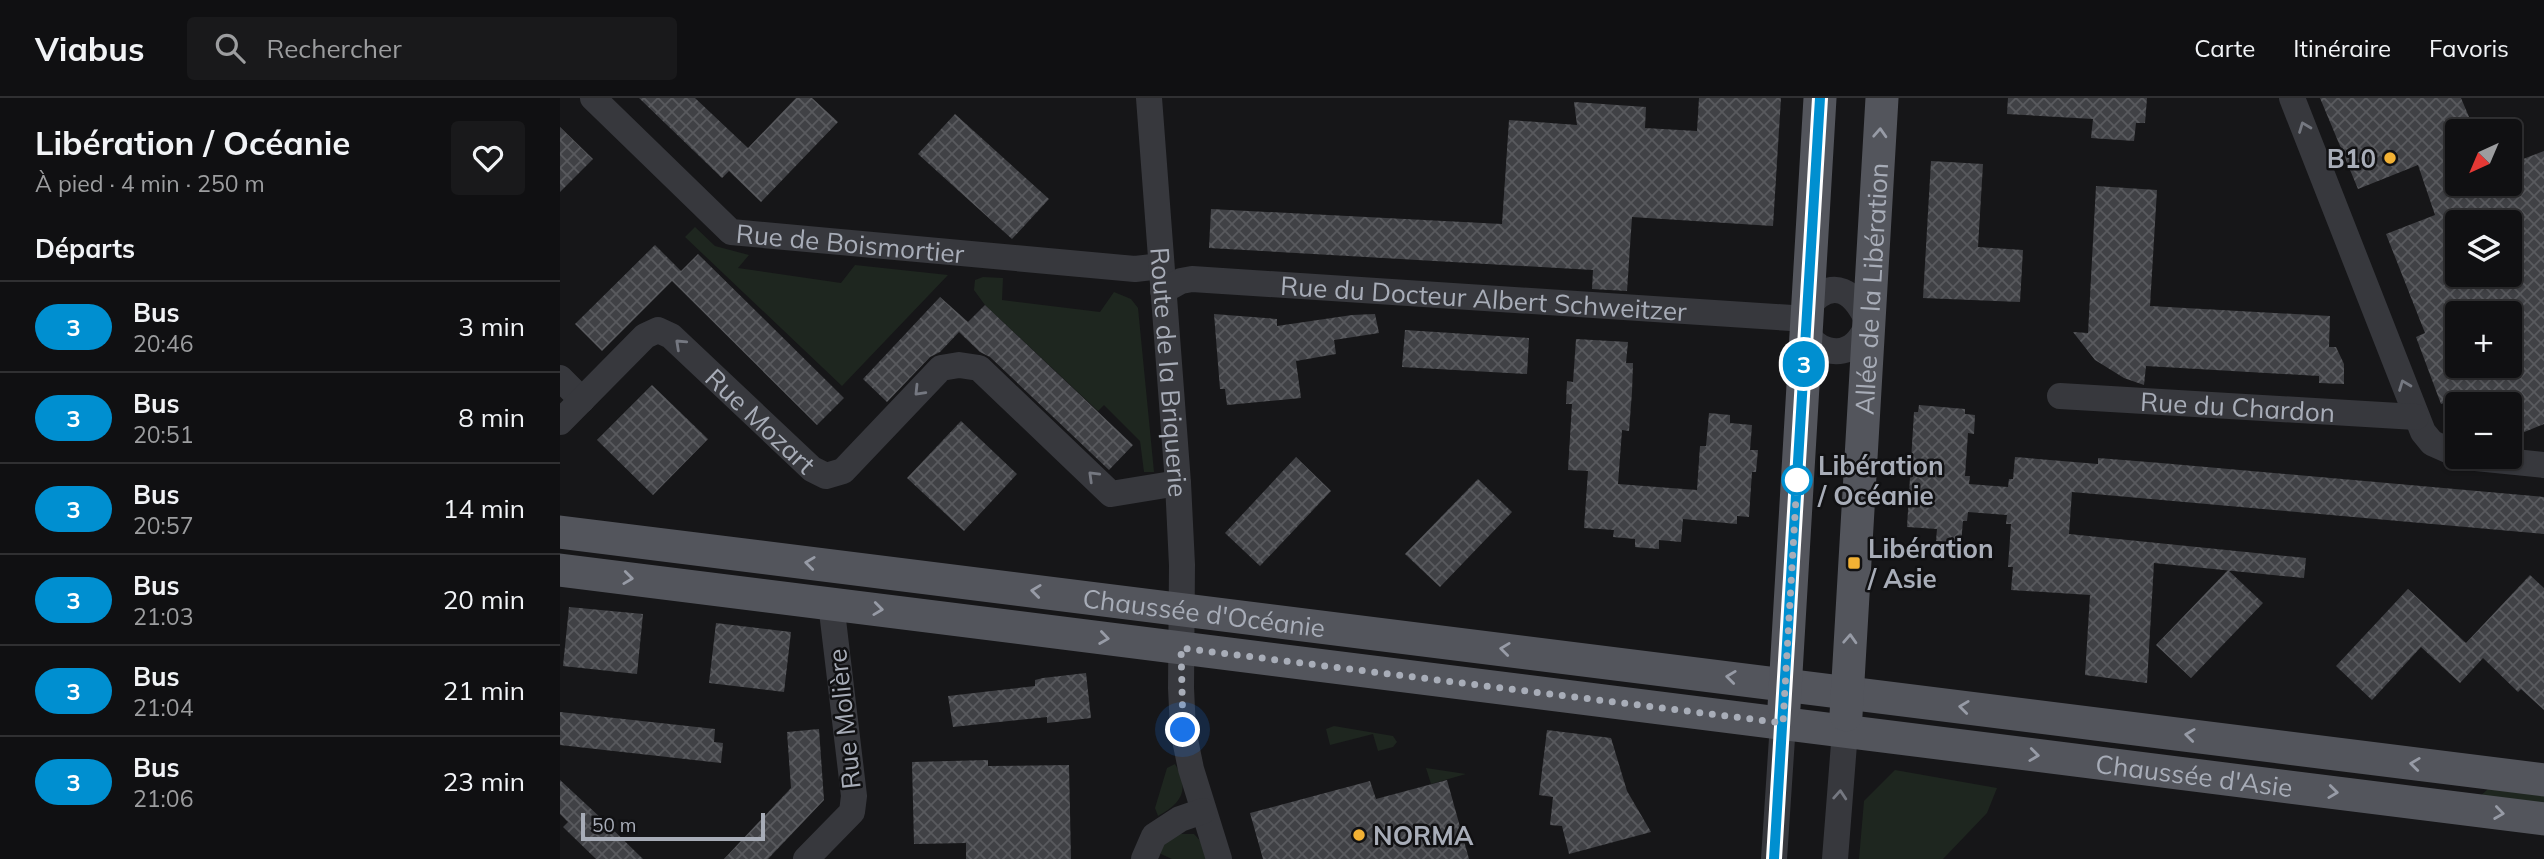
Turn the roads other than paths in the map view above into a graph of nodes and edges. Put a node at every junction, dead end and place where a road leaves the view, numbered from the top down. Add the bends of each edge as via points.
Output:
1 (593, 98) edge
2 (1149, 98) edge
3 (1820, 98) edge
4 (1882, 98) edge
5 (2292, 98) edge
6 (1162, 278) junction
7 (1807, 319) junction
8 (1868, 324) junction
9 (560, 378) edge
10 (2060, 396) dead end
11 (582, 400) junction
12 (2416, 417) junction
13 (560, 422) edge
14 (2445, 449) edge
15 (2522, 463) edge
16 (2544, 465) edge
17 (1178, 483) junction
18 (560, 532) edge
19 (560, 570) edge
20 (831, 603) junction
21 (1182, 609) junction
22 (1181, 648) junction
23 (1785, 684) junction
24 (1847, 692) junction
25 (1783, 723) junction
26 (1845, 731) junction
27 (2544, 780) edge
28 (1203, 811) junction
29 (2544, 819) edge
30 (806, 859) edge
31 (1144, 859) edge
32 (1219, 859) edge
33 (1774, 859) edge
34 (1835, 859) edge

1 - 6 street, Rue de Boismortier via 731,232 1135,269
2 - 6 street, Route de la Briquerie
3 - 7 main road
8 -> 4 main road, Allée de la Libération
12 -> 5 street
6 - 7 street, Rue du Docteur Albert Schweitzer
6 - 17 street, Route de la Briquerie
7 - 8 street via 1813,342 1830,351 1856,343
7 - 8 street via 1821,293 1846,292 1859,302
7 - 23 main road
24 -> 8 main road, Allée de la Libération
9 - 11 street
10 - 12 street, Rue du Chardon
11 - 13 street, Rue Mozart
17 -> 11 street, Rue Mozart via 1111,494 979,368 959,365 941,368 843,471 826,476 812,469 671,336 658,330 645,336
12 - 14 street via 2432,443
15 - 16 street
17 - 21 street, Route de la Briquerie
21 -> 18 main road, Chaussée d'Océanie
19 -> 20 main road, Chaussée d'Océanie
20 -> 22 main road, Chaussée d'Océanie
20 - 30 street, Rue Molière via 854,796 852,812
21 - 22 street, Route de la Briquerie
23 -> 21 main road, Chaussée d'Océanie
22 - 25 main road, Chaussée d'Océanie
22 - 28 street, Route de la Briquerie via 1183,730
23 - 24 main road, Chaussée d'Océanie
23 - 25 main road
24 - 26 main road, Allée de la Libération
27 -> 24 main road, Chaussée d'Asie
25 - 26 main road, Chaussée d'Océanie
25 - 33 street
26 -> 29 main road, Chaussée d'Asie
34 -> 26 street
28 - 31 street via 1154,836
28 - 32 street, Route de la Briquerie

